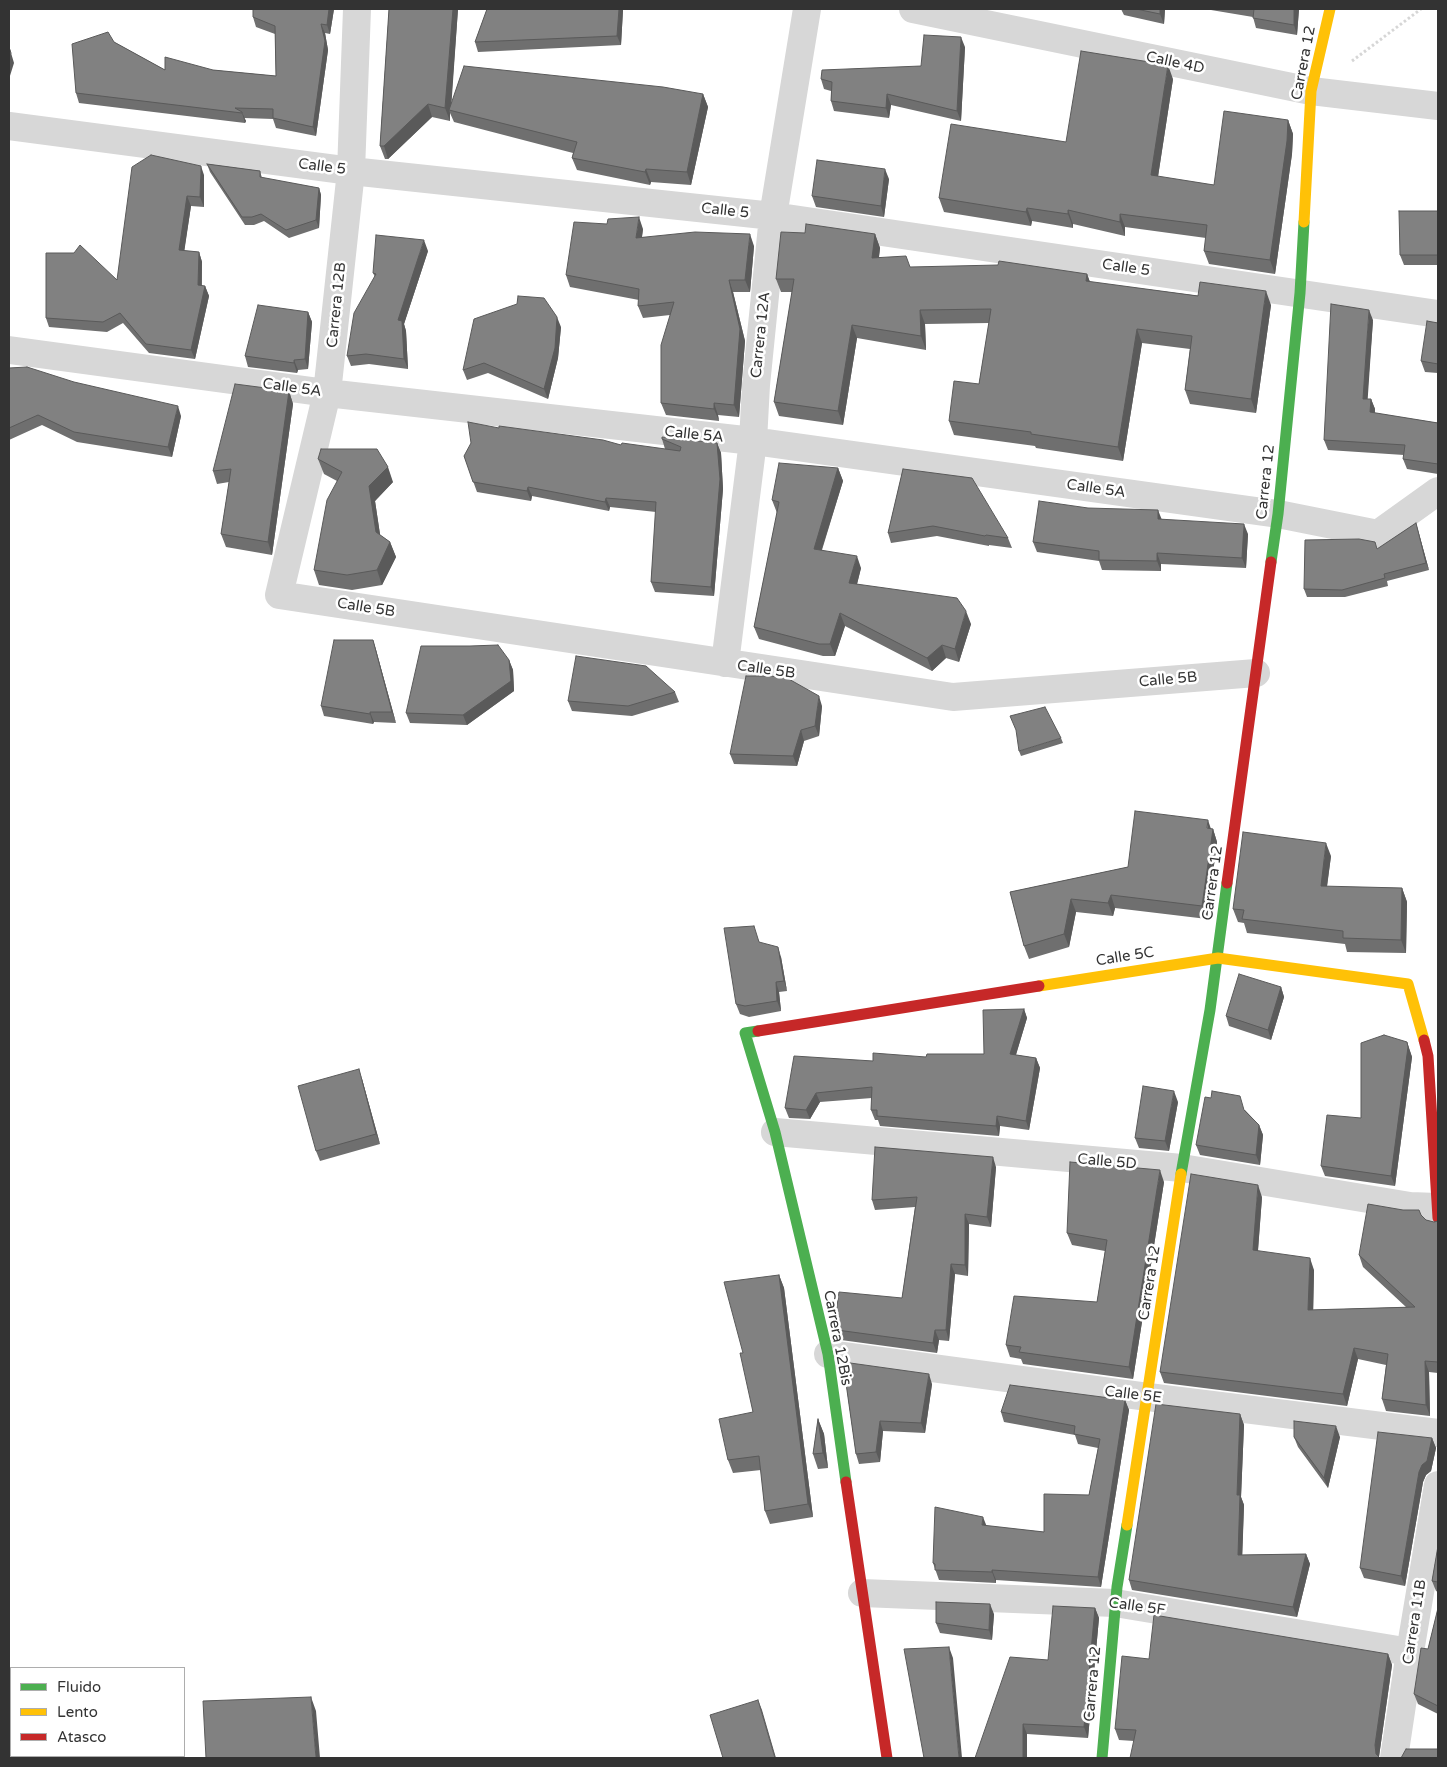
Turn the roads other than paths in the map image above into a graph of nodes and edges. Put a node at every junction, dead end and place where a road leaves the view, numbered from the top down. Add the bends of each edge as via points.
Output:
1 (357, 9) edge
2 (807, 9) edge
3 (913, 9) edge
4 (1330, 9) edge
5 (1311, 91) junction
6 (1438, 106) edge
7 (9, 126) edge
8 (351, 171) junction
9 (773, 216) junction
10 (1300, 293) junction
11 (1438, 314) edge
12 (9, 350) edge
13 (327, 393) junction
14 (753, 441) junction
15 (1438, 491) edge
16 (1278, 514) junction
17 (279, 595) joint
18 (725, 663) junction
19 (1256, 673) junction
20 (1218, 958) junction
21 (847, 1017) joint
22 (775, 1132) junction
23 (1182, 1168) junction
24 (1438, 1212) edge
25 (828, 1354) junction
26 (1148, 1398) junction
27 (1438, 1432) edge
28 (1438, 1485) edge
29 (862, 1593) junction
30 (1115, 1603) junction
31 (1410, 1652) junction
32 (887, 1758) edge
33 (1102, 1758) edge
34 (1394, 1758) edge

1 - 8 street, Carrera 12B
2 - 9 street, Carrera 12A
3 - 5 street, Calle 4D
4 - 5 street, Carrera 12
5 - 6 street, Calle 4D
5 - 10 street, Carrera 12
7 - 8 street, Calle 5
8 - 9 street, Calle 5
8 - 13 street, Carrera 12B
9 - 10 street, Calle 5
9 - 14 street, Carrera 12A
10 - 11 street, Calle 5
10 - 16 street, Carrera 12
12 - 13 street, Calle 5A
13 - 14 street, Calle 5A
13 - 17 street, Carrera 12B
14 - 16 street, Calle 5A
14 - 18 street, Carrera 12A
15 - 16 street, Calle 5A via 1378,534
16 - 19 street, Carrera 12
17 - 18 street, Calle 5B
18 - 19 street, Calle 5B via 954,698
19 - 20 street, Carrera 12
20 - 21 street, Calle 5C
20 - 23 street, Carrera 12
20 - 24 street, Calle 5C via 1408,984 1428,1056
21 - 22 street, Carrera 12Bis via 745,1033
22 - 23 street, Calle 5D
22 - 25 street, Carrera 12Bis
23 - 24 street, Calle 5D
23 - 26 street, Carrera 12
25 - 26 street, Calle 5E
25 - 29 street, Carrera 12Bis
26 - 27 street, Calle 5E
26 - 30 street, Carrera 12
28 - 31 street, Carrera 11B
29 - 30 street, Calle 5F
29 - 32 street, Carrera 12Bis
30 - 31 street, Calle 5F
30 - 33 street, Carrera 12
31 - 34 street, Carrera 11B

